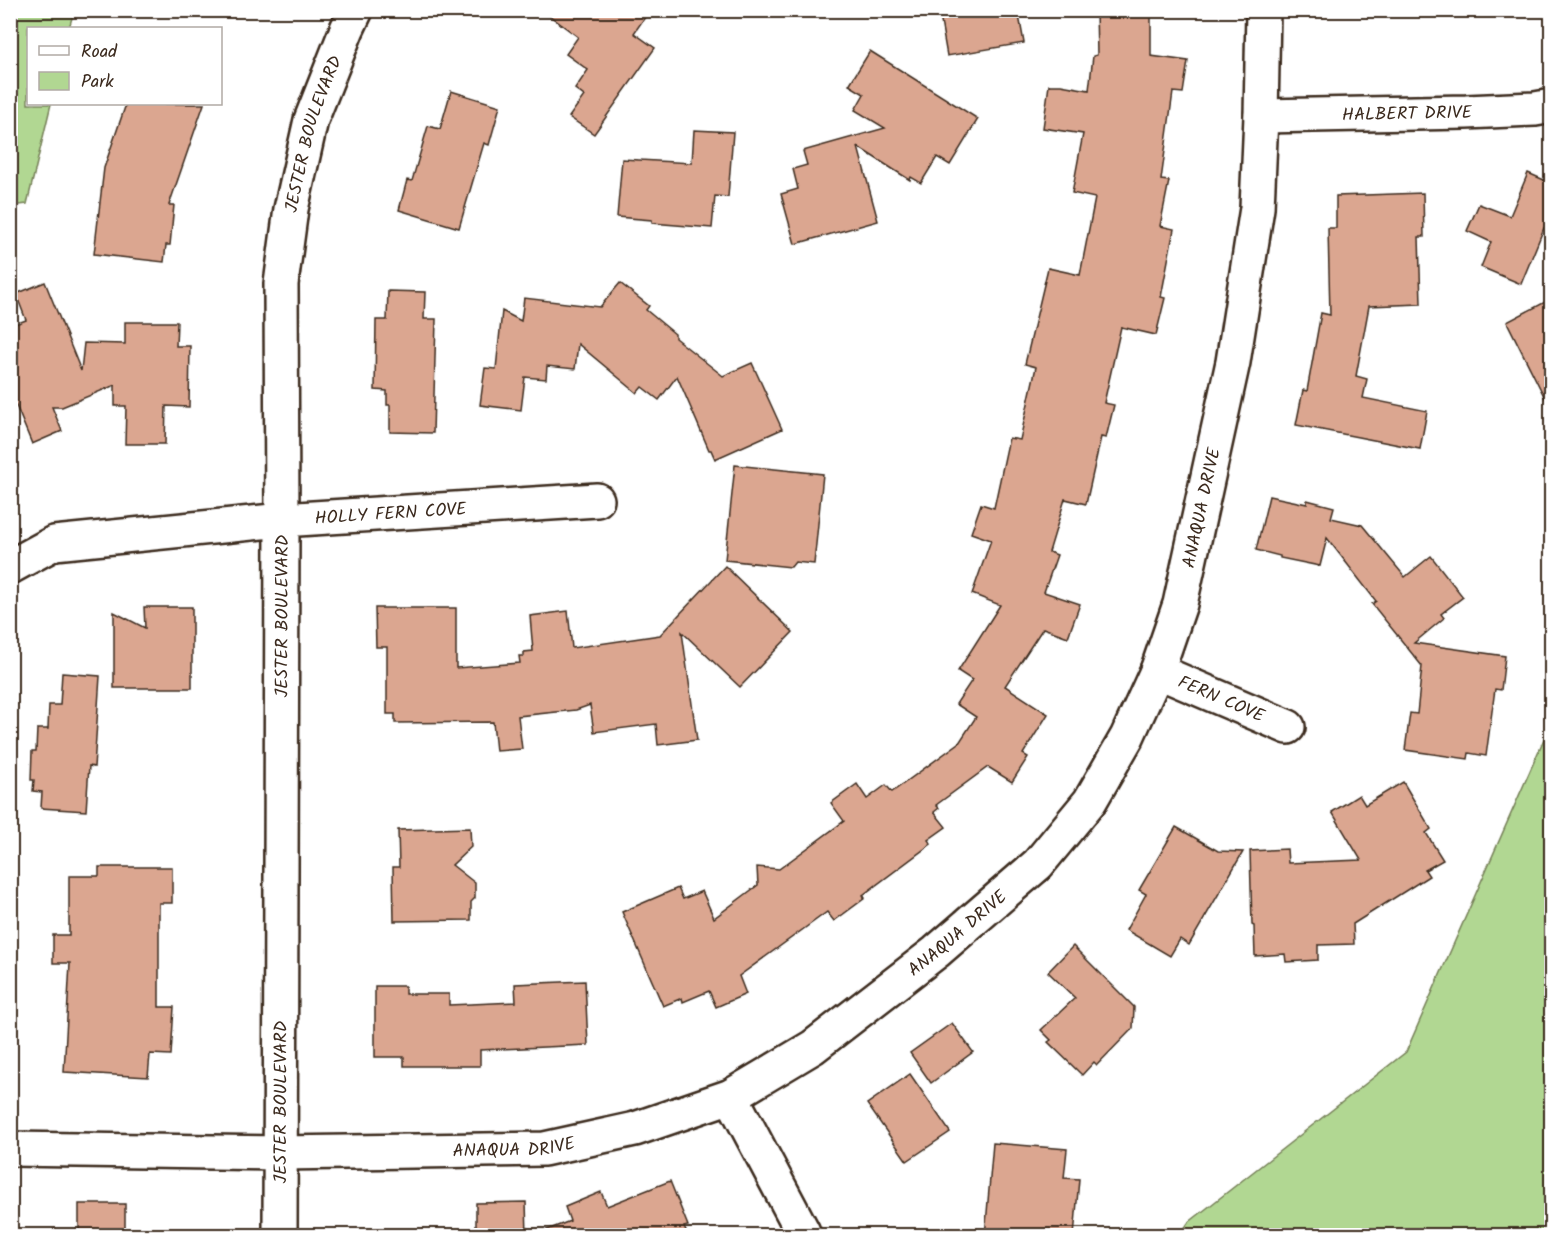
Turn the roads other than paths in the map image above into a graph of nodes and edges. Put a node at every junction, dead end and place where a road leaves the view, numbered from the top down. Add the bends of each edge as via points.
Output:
1 (356, 10) edge
2 (1263, 10) edge
3 (1551, 106) edge
4 (1262, 116) junction
5 (597, 500) dead end
6 (282, 520) junction
7 (10, 567) edge
8 (1157, 671) junction
9 (1288, 727) dead end
10 (731, 1096) junction
11 (10, 1149) edge
12 (280, 1153) junction
13 (803, 1232) dead end
14 (280, 1236) edge

1 - 6 street, JESTER BOULEVARD via 311,120 291,209 281,284
2 - 4 street, ANAQUA DRIVE
3 - 4 street, HALBERT DRIVE via 1466,112
4 - 8 street, ANAQUA DRIVE via 1257,208 1233,362 1180,604
5 - 6 street, HOLLY FERN COVE
6 - 7 street, HOLLY FERN COVE via 54,543
6 - 12 street, JESTER BOULEVARD
8 - 9 street, FERN COVE
8 - 10 street, ANAQUA DRIVE via 1127,737 1090,801 1038,864 936,952 822,1040
10 - 12 street, ANAQUA DRIVE via 635,1129 544,1149
10 - 13 street
11 - 12 street, ANAQUA DRIVE
12 - 14 street, JESTER BOULEVARD

